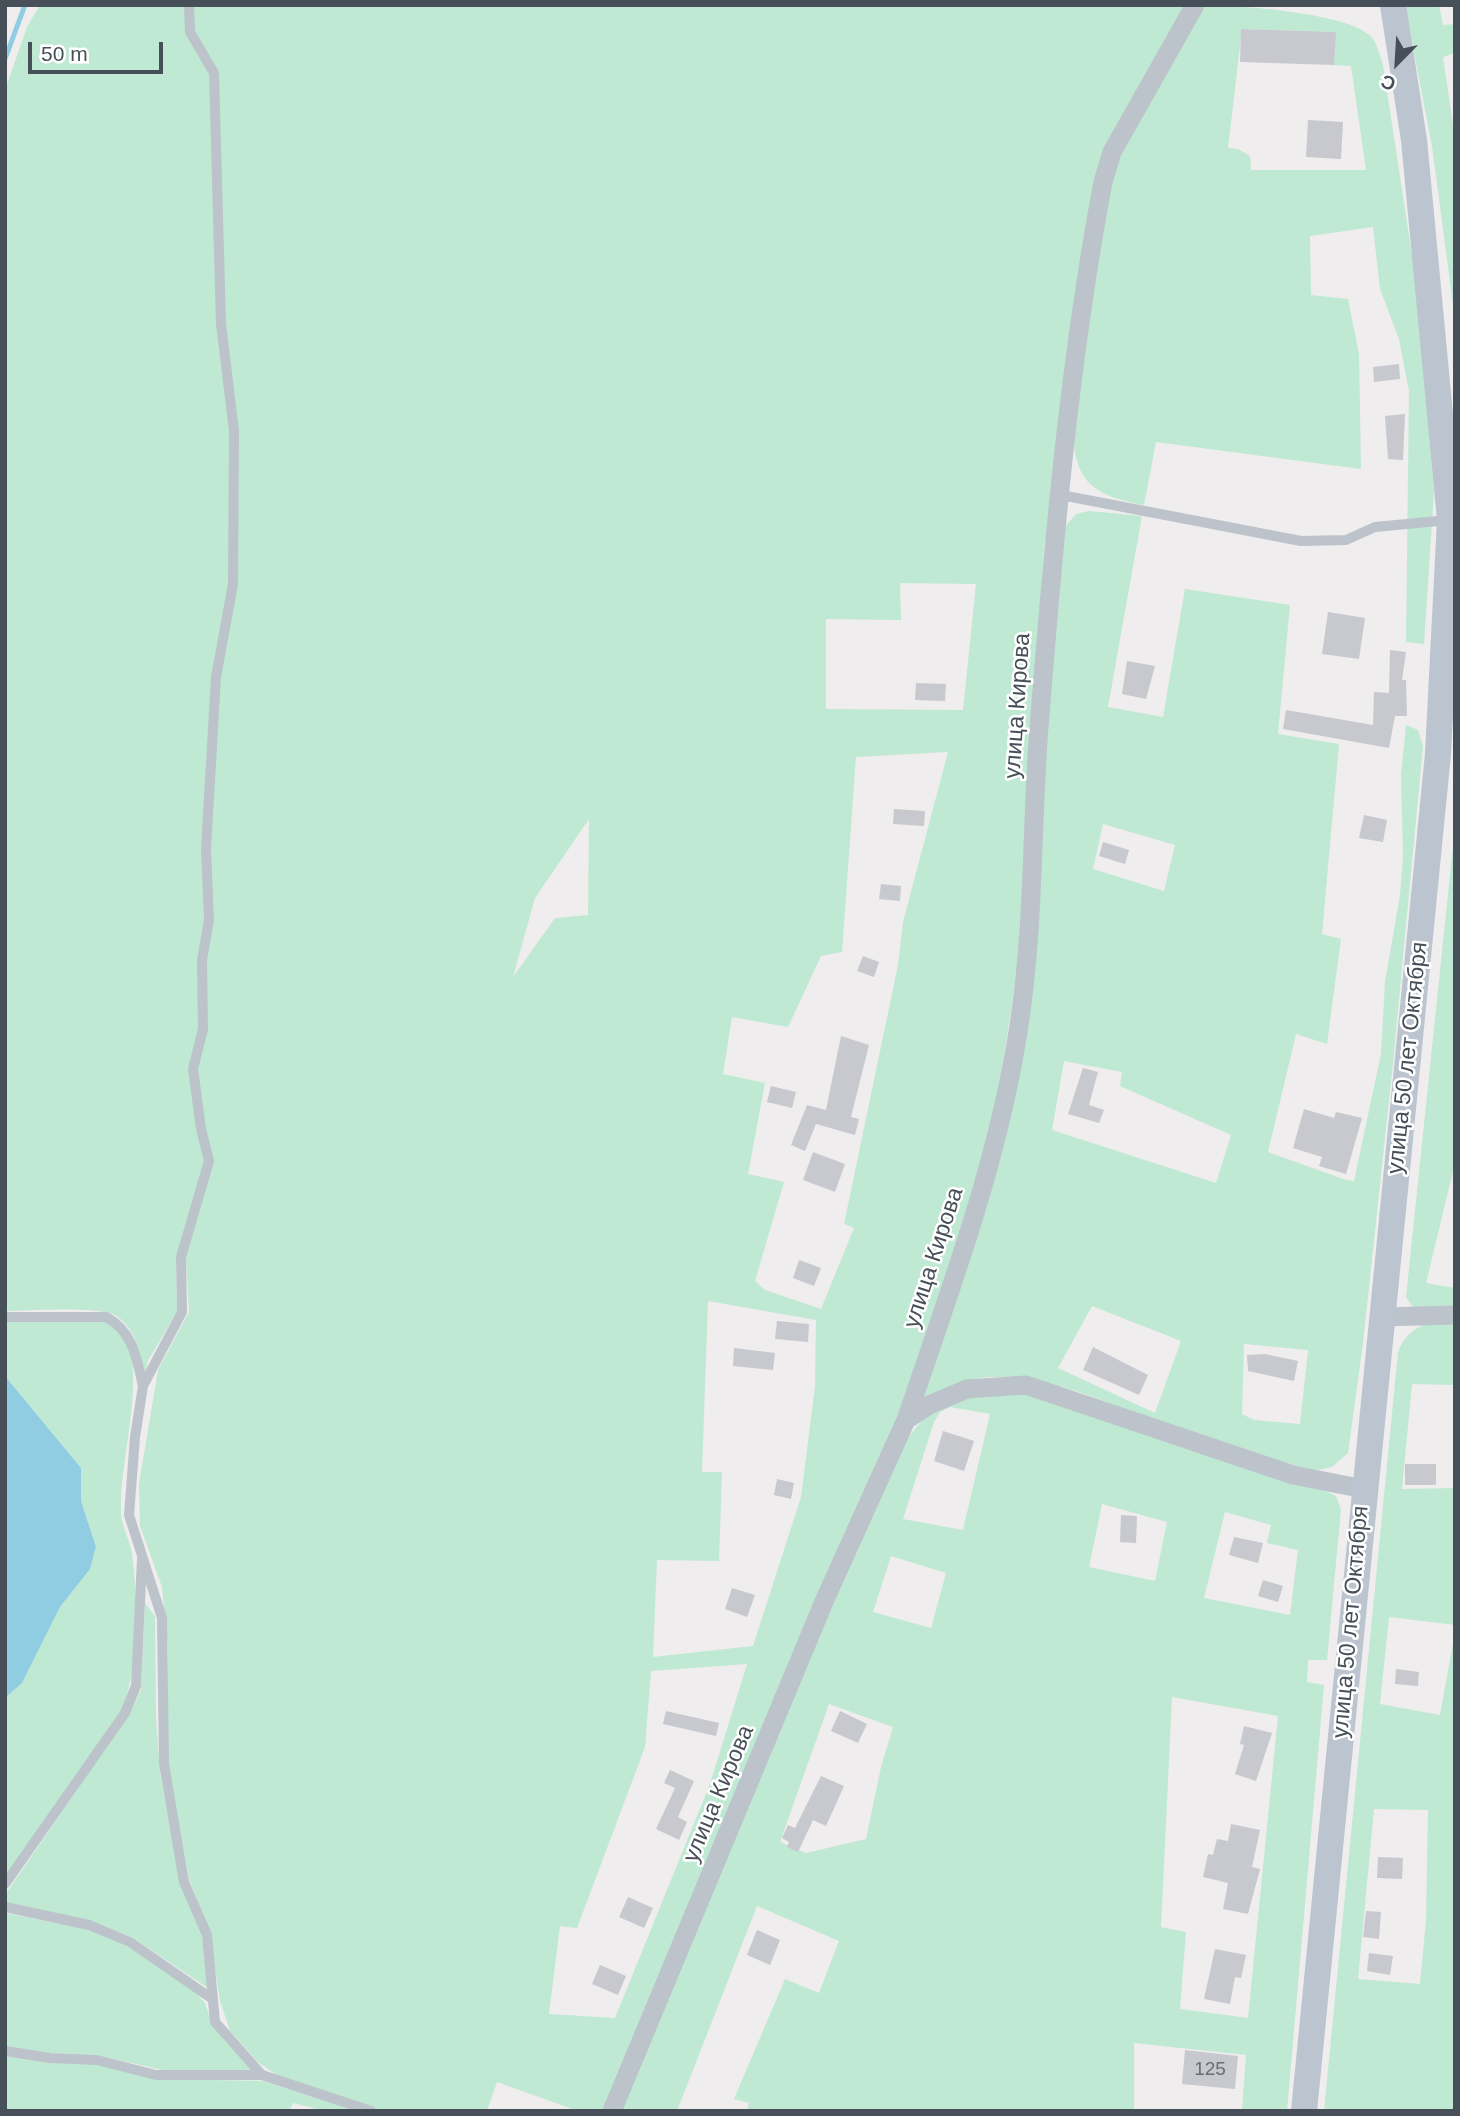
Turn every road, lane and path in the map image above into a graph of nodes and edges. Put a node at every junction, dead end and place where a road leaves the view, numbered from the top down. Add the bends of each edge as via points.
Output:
1 (189, 5) edge
2 (1195, 5) edge
3 (1392, 5) edge
4 (1060, 495) junction
5 (1450, 520) junction
6 (1455, 1315) edge
7 (5, 1317) edge
8 (1382, 1317) junction
9 (144, 1386) junction
10 (906, 1420) junction
11 (1364, 1489) junction
12 (143, 1551) junction
13 (5, 1884) edge
14 (5, 1907) edge
15 (211, 1997) junction
16 (5, 2051) edge
17 (262, 2075) junction
18 (371, 2111) edge
19 (612, 2111) edge
20 (1304, 2111) edge

1 - 9 lane via 190,32 214,73 221,324 234,431 233,584 216,677 206,849 209,920 202,960 203,1029 193,1069 209,1161 181,1257 182,1312
2 - 4 street, улица Кирова via 1112,152 1104,181
3 - 5 main road, улица 50 лет Октября via 1414,140
4 - 5 lane via 1301,541 1346,540 1375,527
4 - 10 street, улица Кирова via 1050,571 1028,952 1019,1026 983,1187
5 - 8 main road, улица 50 лет Октября via 1438,754
6 - 8 street
7 - 9 lane via 106,1317 118,1323 135,1349
8 - 11 main road, улица 50 лет Октября
9 - 12 lane via 129,1515
10 - 11 street via 967,1389 1026,1385 1293,1475
10 - 19 street, улица Кирова via 831,1585
11 - 20 main road, улица 50 лет Октября
12 - 13 lane via 136,1686 125,1713
12 - 15 lane via 162,1618 164,1764 184,1882 207,1935
14 - 15 lane via 89,1925 130,1942
15 - 17 lane via 215,2022
16 - 17 lane via 97,2060 156,2075
17 - 18 lane

